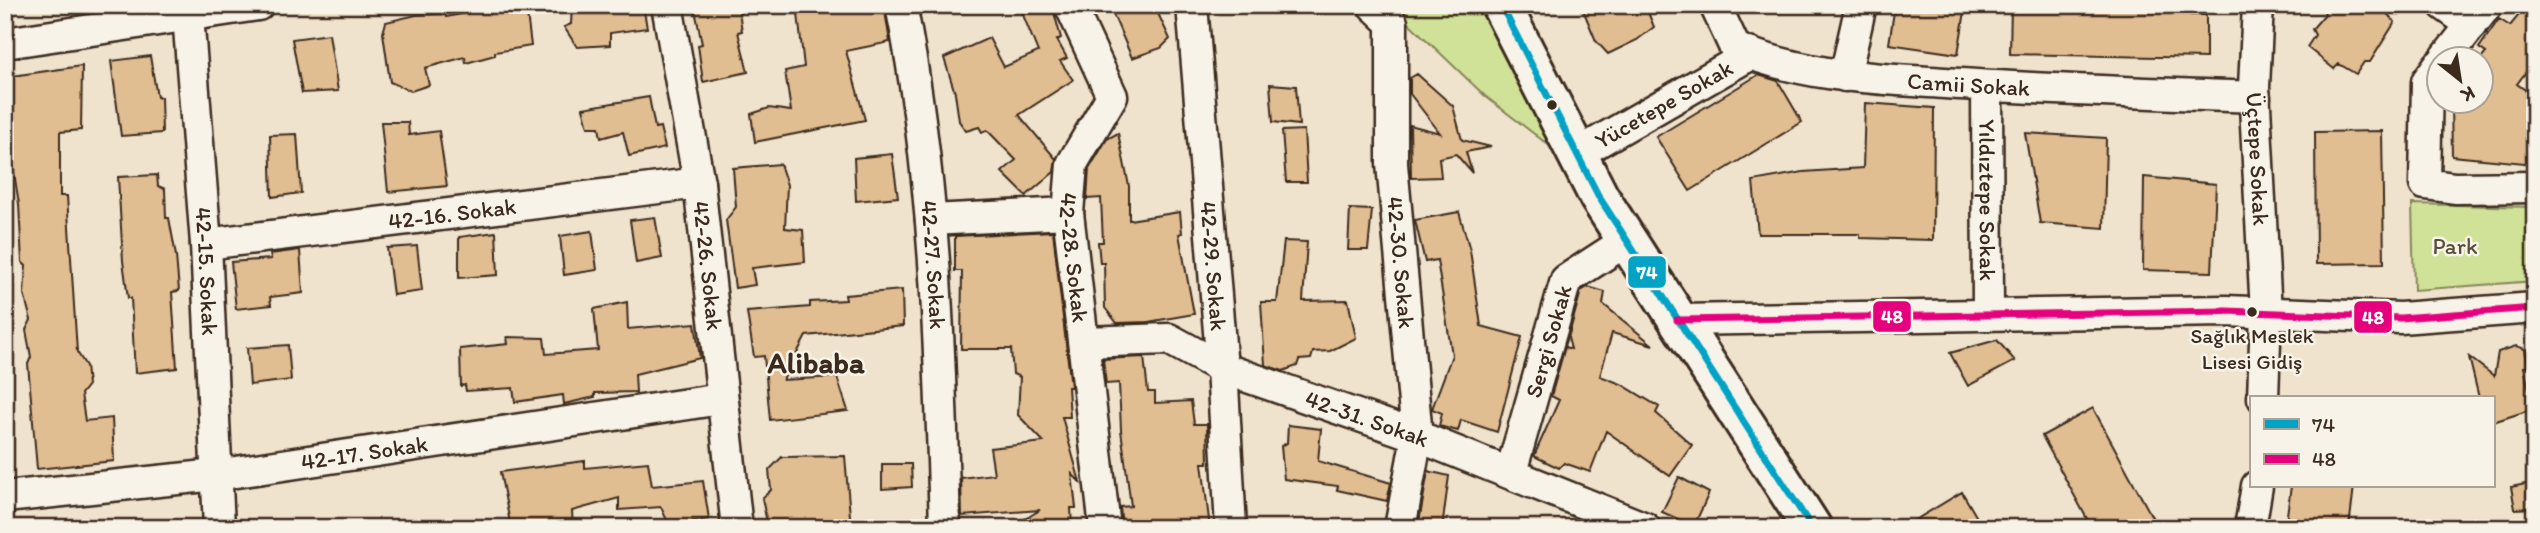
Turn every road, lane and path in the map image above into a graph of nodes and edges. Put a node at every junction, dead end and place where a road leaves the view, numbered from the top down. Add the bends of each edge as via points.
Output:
1 (258, 5) edge
2 (667, 5) edge
3 (901, 5) edge
4 (1070, 5) edge
5 (1192, 5) edge
6 (1373, 5) edge
7 (1501, 5) edge
8 (1715, 5) edge
9 (1861, 5) edge
10 (2258, 5) edge
11 (2444, 5) edge
12 (188, 15) junction
13 (2479, 15) edge
14 (5, 43) edge
15 (2455, 46) edge
16 (1751, 54) junction
17 (1844, 76) junction
18 (1987, 86) junction
19 (2255, 97) junction
20 (2427, 116) edge
21 (1577, 154) junction
22 (699, 183) junction
23 (2535, 187) edge
24 (1068, 213) junction
25 (931, 220) junction
26 (1626, 241) junction
27 (206, 244) junction
28 (2534, 312) edge
29 (2266, 313) junction
30 (1988, 315) junction
31 (1677, 320) junction
32 (1084, 342) junction
33 (1223, 368) junction
34 (2263, 396) edge
35 (721, 399) junction
36 (1417, 436) junction
37 (1511, 472) junction
38 (216, 475) junction
39 (2257, 488) edge
40 (5, 497) edge
41 (219, 528) edge
42 (737, 528) edge
43 (944, 528) edge
44 (1105, 528) edge
45 (1231, 528) edge
46 (1400, 528) edge
47 (1645, 528) edge
48 (1812, 528) edge
49 (2249, 528) edge

1 - 12 street
2 - 22 street, 42-26. Sokak
3 - 25 street, 42-27. Sokak via 917,85
4 - 24 street, 42-28. Sokak via 1112,96 1072,164
5 - 33 street, 42-29. Sokak
6 - 36 street, 42-30. Sokak via 1392,23 1392,164
7 - 21 street
8 - 16 street, Camii Sokak via 1735,48
9 - 17 street
10 - 19 street, Üçtepe Sokak
11 - 13 street
12 - 14 street
12 - 27 street, 42-15. Sokak
13 - 15 street
16 - 17 street, Camii Sokak via 1772,64
16 - 21 street, Yücetepe Sokak
17 - 18 street, Camii Sokak
18 - 19 street, Camii Sokak
18 - 30 street, Yıldıztepe Sokak
19 - 29 street, Üçtepe Sokak
20 - 23 street via 2426,184
21 - 26 street
22 - 27 street, 42-16. Sokak
22 - 35 street, 42-26. Sokak
24 - 25 street
24 - 32 street, 42-28. Sokak
25 - 43 street, 42-27. Sokak via 940,350
26 - 31 street
26 - 37 street, Sergi Sokak via 1566,280
27 - 38 street, 42-15. Sokak
28 - 29 street via 2400,318
29 - 30 street
29 - 34 street, Üçtepe Sokak
30 - 31 street
31 - 48 street
32 - 33 street, 42-31. Sokak via 1169,339
32 - 44 street, 42-28. Sokak
33 - 36 street, 42-31. Sokak
33 - 45 street, 42-29. Sokak
35 - 38 street, 42-17. Sokak
35 - 42 street, 42-26. Sokak
36 - 37 street, 42-31. Sokak
36 - 46 street, 42-30. Sokak
37 - 47 street, 42-31. Sokak
38 - 40 street, 42-17. Sokak
38 - 41 street, 42-15. Sokak
39 - 49 street

